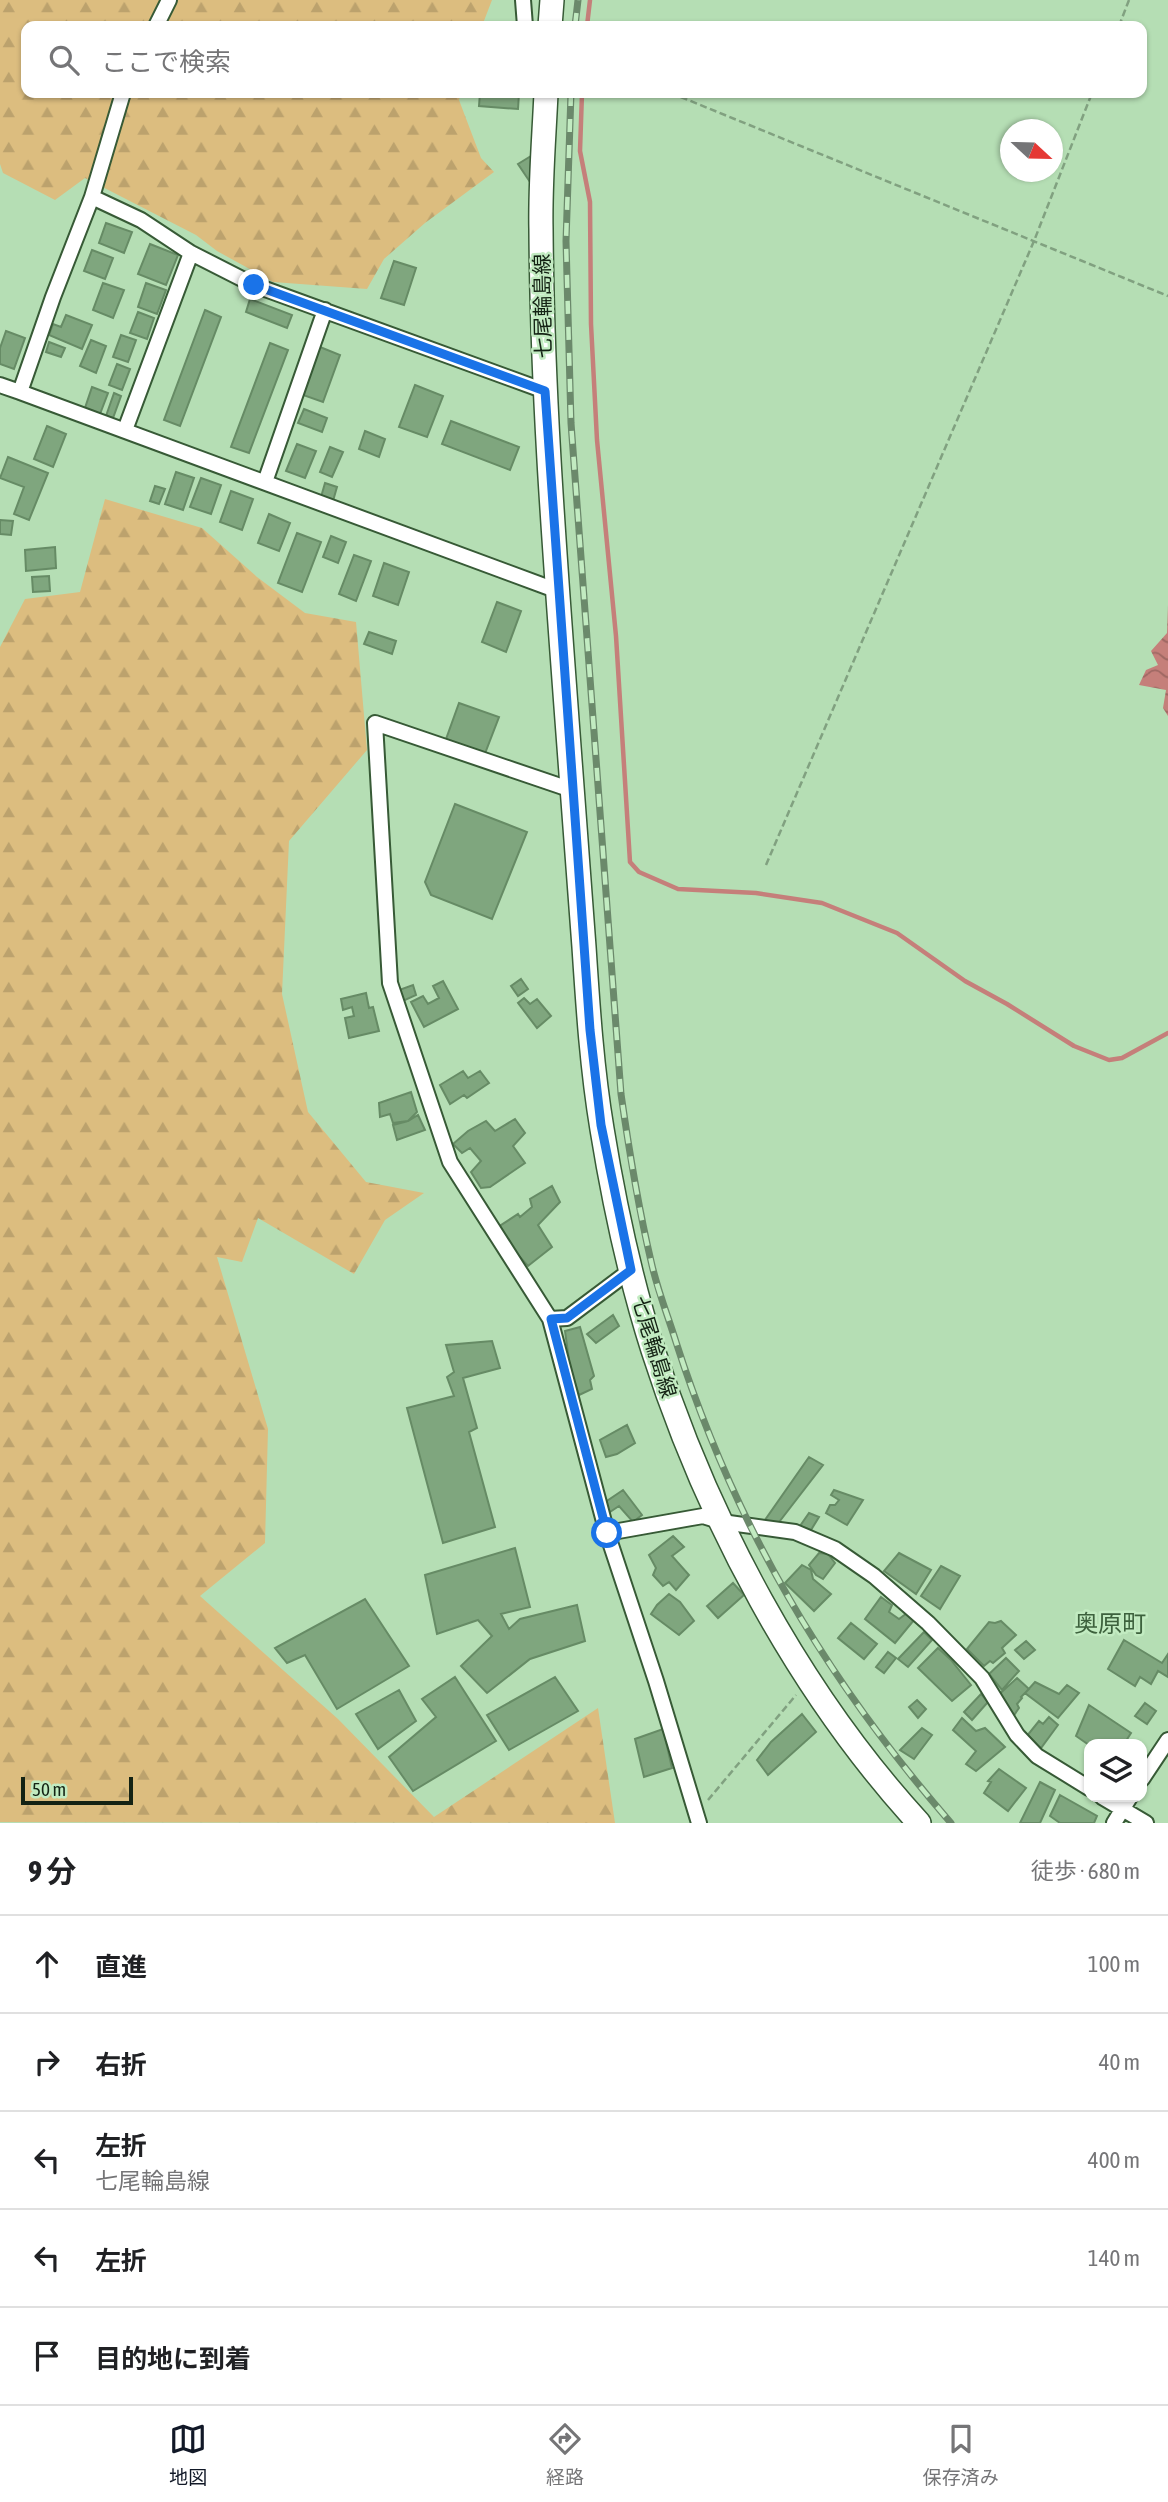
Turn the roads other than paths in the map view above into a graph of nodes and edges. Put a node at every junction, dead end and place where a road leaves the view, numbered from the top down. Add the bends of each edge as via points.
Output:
1 (169, 0) edge
2 (523, 0) edge
3 (552, 0) edge
4 (158, 21) edge
5 (525, 21) edge
6 (550, 21) edge
7 (122, 98) edge
8 (546, 98) edge
9 (92, 197) junction
10 (191, 253) junction
11 (326, 310) junction
12 (0, 385) edge
13 (545, 391) junction
14 (20, 392) junction
15 (125, 430) junction
16 (265, 482) junction
17 (558, 591) junction
18 (572, 790) junction
19 (631, 1270) junction
20 (551, 1319) junction
21 (722, 1522) junction
22 (607, 1533) junction
23 (1168, 1740) edge
24 (1147, 1772) edge
25 (1084, 1785) edge
26 (1126, 1803) edge
27 (698, 1819) edge
28 (919, 1823) edge
29 (1114, 1823) edge
30 (1146, 1823) edge

1 - 4 street
2 - 5 street
3 - 6 main road
7 - 9 street
8 - 13 main road, 七尾輪島線 via 541,225
9 - 10 street via 141,219
9 - 14 street
10 - 11 street via 254,285
10 - 15 street
11 - 13 street
11 - 16 street
12 - 14 street
13 - 17 main road, 七尾輪島線
14 - 15 street
15 - 16 street
16 - 17 street
17 - 18 main road, 七尾輪島線
18 - 19 main road, 七尾輪島線 via 598,1098
18 - 20 street via 375,723 390,983 450,1162
19 - 20 street via 567,1318
19 - 21 main road, 七尾輪島線 via 678,1423
20 - 22 street
21 - 22 street via 702,1516
21 - 25 street via 795,1532 835,1549 874,1576 982,1678 1017,1735 1037,1755
21 - 28 main road, 七尾輪島線 via 809,1679
22 - 27 street
23 - 24 street
26 - 29 street
26 - 30 street

